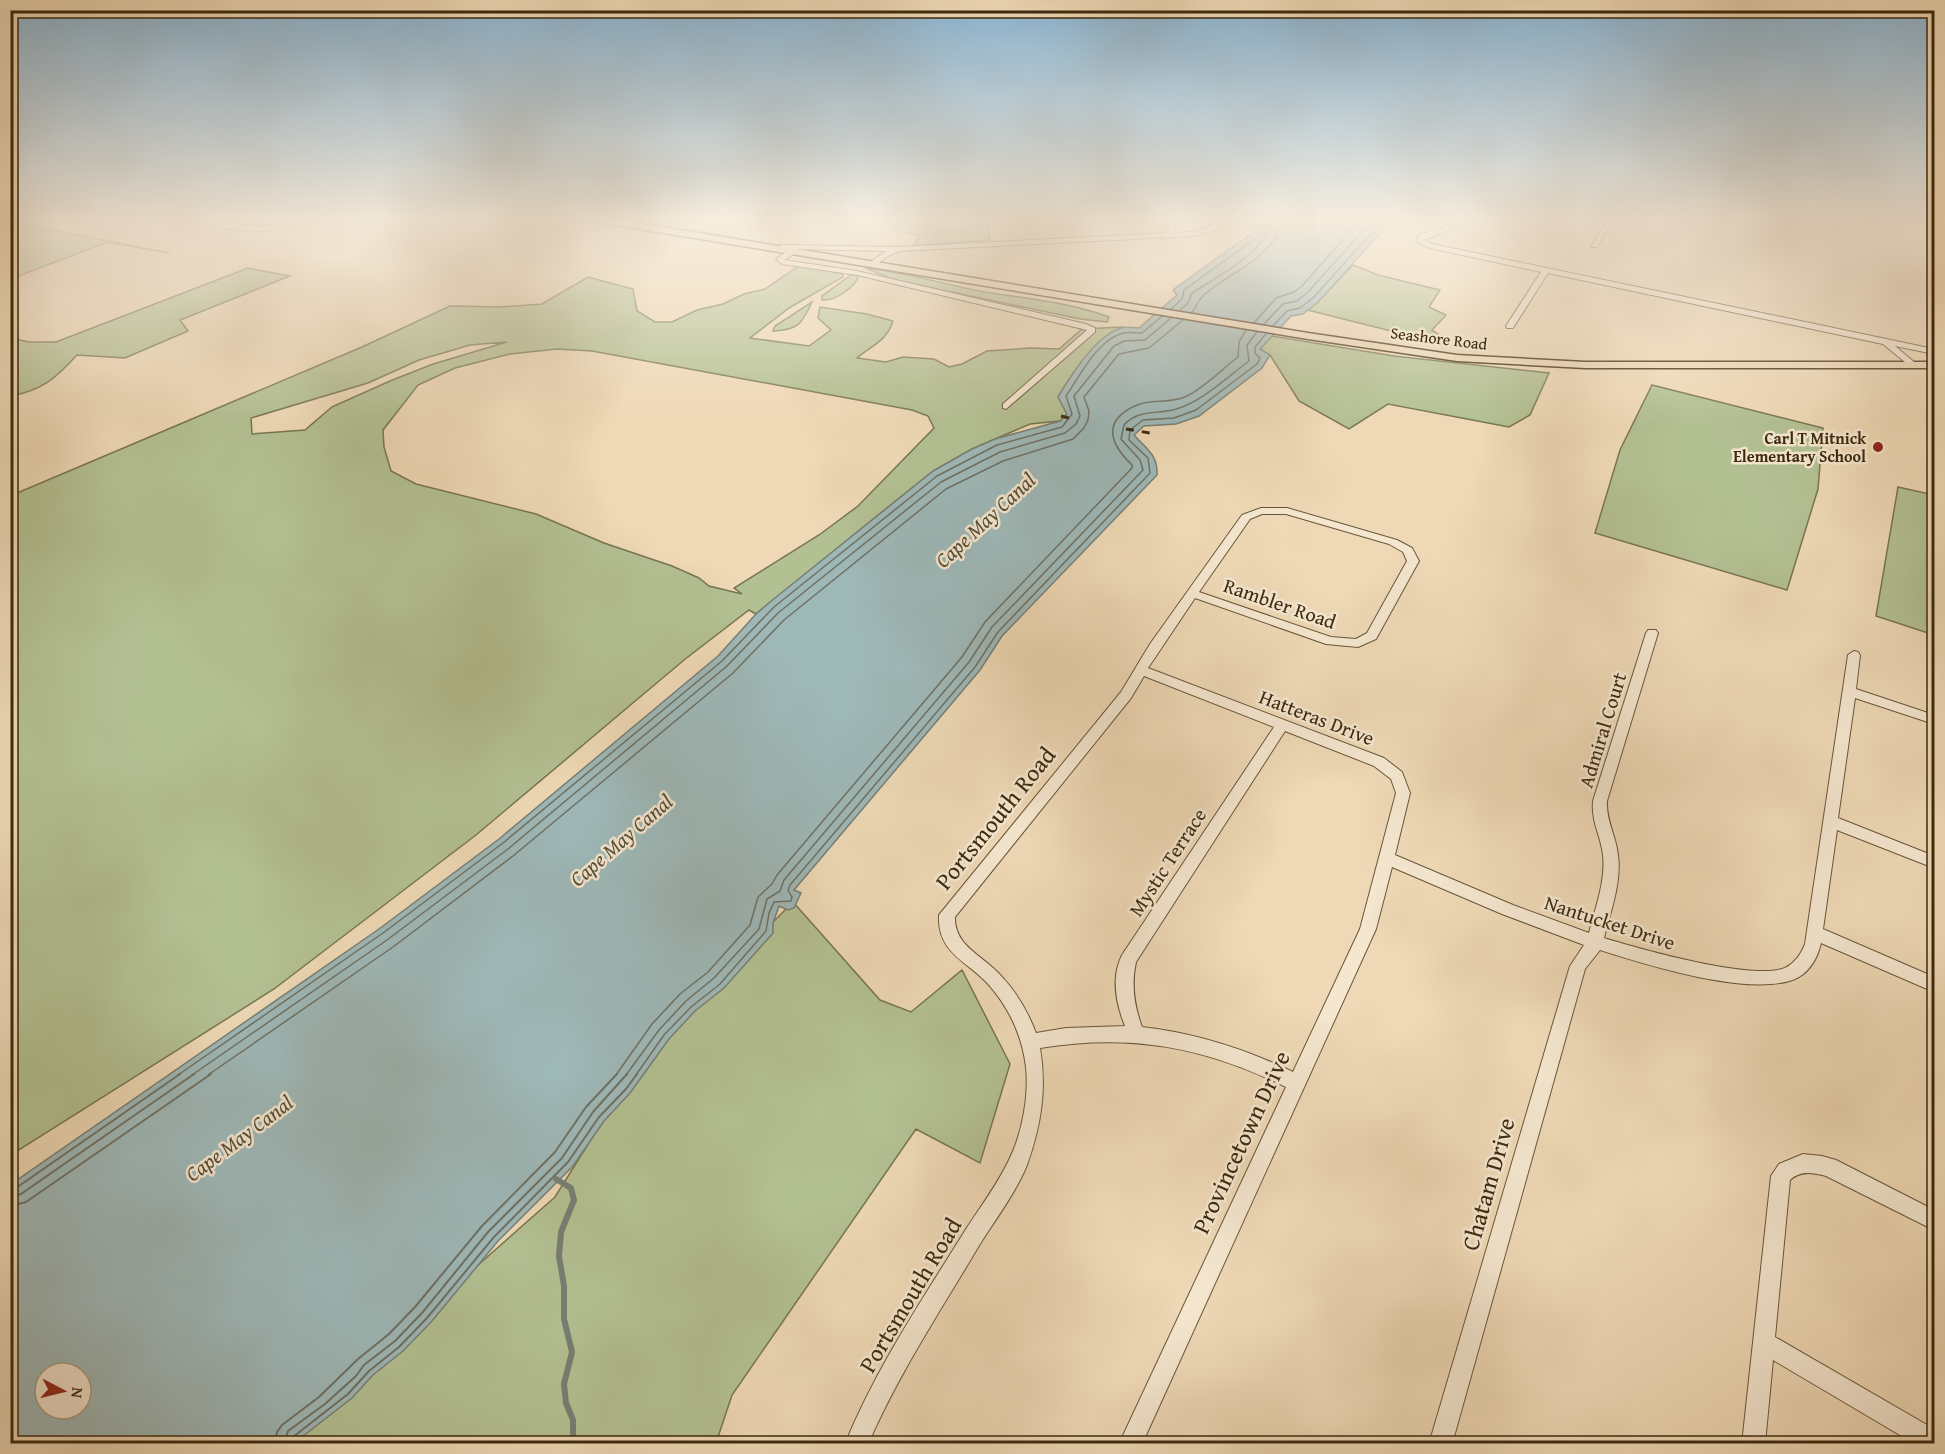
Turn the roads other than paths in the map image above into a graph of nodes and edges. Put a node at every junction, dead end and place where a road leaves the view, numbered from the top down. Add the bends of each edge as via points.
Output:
1 (913, 286) edge
2 (1006, 286) edge
3 (1536, 286) edge
4 (1616, 286) edge
5 (1510, 326) dead end
6 (1885, 342) junction
7 (1935, 352) edge
8 (1911, 364) junction
9 (1935, 365) edge
10 (1006, 406) dead end
11 (1277, 509) joint
12 (1191, 593) junction
13 (1652, 633) dead end
14 (1854, 655) dead end
15 (1141, 670) junction
16 (1849, 691) junction
17 (1935, 720) edge
18 (1282, 724) junction
19 (1830, 821) junction
20 (1387, 858) junction
21 (1935, 862) edge
22 (1815, 933) junction
23 (1595, 944) junction
24 (1935, 985) edge
25 (1136, 1032) junction
26 (1030, 1042) junction
27 (1297, 1083) junction
28 (1935, 1220) edge
29 (1763, 1342) junction
30 (1935, 1442) edge
31 (856, 1443) edge
32 (1130, 1443) edge
33 (1440, 1443) edge
34 (1753, 1443) edge

1 - 10 street via 1092,330
2 - 8 main road, Seashore Road via 1308,336 1516,363
3 - 5 street
4 - 6 street
6 - 7 street
6 - 8 street
8 - 9 main road, Seashore Road
11 - 12 street, Portsmouth Road via 1246,517
11 - 12 street, Rambler Road via 1393,542 1408,550 1412,566 1372,636 1358,643 1335,643
12 - 15 street, Portsmouth Road
13 - 23 street, Admiral Court via 1600,801 1599,815 1611,856
14 - 16 street, Nantucket Drive
15 - 18 street, Hatteras Drive
15 - 26 street, Portsmouth Road via 1126,695 947,915 945,925 950,940 1009,996
16 - 17 street
16 - 19 street, Nantucket Drive
18 - 20 street, Hatteras Drive via 1378,762 1396,776 1403,793
18 - 25 street, Mystic Terrace via 1128,960 1124,993
19 - 21 street
19 - 22 street, Nantucket Drive
20 - 23 street, Nantucket Drive
20 - 27 street, Provincetown Drive via 1368,929
22 - 23 street, Nantucket Drive via 1809,957 1801,966 1771,978 1668,965
22 - 24 street
23 - 33 street, Chatam Drive via 1578,966
25 - 26 street via 1092,1033
25 - 27 street via 1189,1040 1226,1051
26 - 31 street, Portsmouth Road via 1036,1080 1035,1107 1017,1165 881,1388
27 - 32 street, Provincetown Drive
28 - 29 street via 1829,1167 1813,1163 1788,1167 1779,1183
29 - 30 street
29 - 34 street

